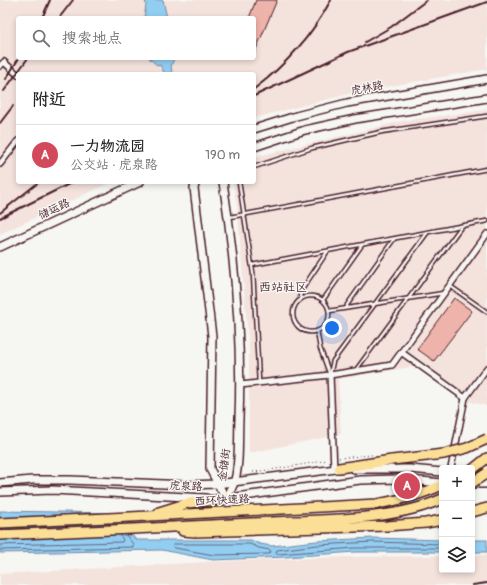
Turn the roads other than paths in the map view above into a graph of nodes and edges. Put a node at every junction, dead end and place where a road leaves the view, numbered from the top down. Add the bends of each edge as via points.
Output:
1 (0, 66) edge
2 (16, 73) edge
3 (487, 79) edge
4 (487, 98) edge
5 (487, 116) edge
6 (256, 128) edge
7 (16, 144) edge
8 (256, 146) edge
9 (0, 164) edge
10 (256, 166) edge
11 (487, 169) edge
12 (136, 184) edge
13 (195, 184) edge
14 (223, 184) edge
15 (238, 184) edge
16 (244, 214) junction
17 (228, 217) junction
18 (487, 222) edge
19 (461, 226) junction
20 (427, 233) junction
21 (487, 234) edge
22 (395, 239) junction
23 (362, 245) junction
24 (0, 247) edge
25 (328, 251) junction
26 (252, 265) junction
27 (450, 286) junction
28 (444, 293) junction
29 (408, 298) junction
30 (301, 299) junction
31 (323, 300) junction
32 (375, 303) junction
33 (347, 308) junction
34 (329, 310) junction
35 (487, 312) edge
36 (317, 331) junction
37 (401, 352) junction
38 (487, 368) edge
39 (355, 371) junction
40 (330, 375) junction
41 (259, 383) junction
42 (240, 385) junction
43 (465, 398) junction
44 (487, 439) edge
45 (487, 458) edge
46 (453, 465) edge
47 (336, 468) junction
48 (475, 468) edge
49 (439, 472) edge
50 (475, 474) edge
51 (487, 474) edge
52 (235, 482) junction
53 (475, 482) edge
54 (0, 483) edge
55 (217, 484) junction
56 (439, 484) edge
57 (475, 484) edge
58 (487, 484) edge
59 (439, 486) edge
60 (0, 492) edge
61 (226, 499) junction
62 (439, 500) edge
63 (487, 508) edge
64 (475, 511) edge
65 (143, 516) junction
66 (439, 521) edge
67 (0, 523) edge
68 (152, 528) junction
69 (0, 535) edge

1 - 2 street via 4,62
3 - 6 street, 虎林路 via 347,103
4 - 8 street via 355,119 305,130
5 - 10 lane via 381,132 312,148
7 - 9 street
11 - 16 lane
12 - 24 street, 储运路
13 - 55 street, 金储街 via 212,336 210,469
14 - 17 street, 金储街
15 - 16 lane
16 - 17 lane
16 - 26 lane
17 - 42 street, 金储街 via 239,335
18 - 19 lane
19 - 20 lane
19 - 29 lane
20 - 22 lane
20 - 32 lane
21 - 27 street
22 - 23 lane
22 - 33 lane
23 - 25 lane
23 - 31 lane
25 - 26 lane
25 - 30 lane via 303,288
26 - 41 lane
27 - 28 street
27 - 35 lane
28 - 29 lane
28 - 37 street
29 - 32 lane
29 - 39 lane
30 - 31 lane via 314,296
30 - 36 lane via 295,306 296,323 305,330
31 - 34 lane
32 - 33 lane
32 - 40 lane via 333,361
33 - 34 lane
34 - 36 lane via 326,324
36 - 40 lane
37 - 39 street via 392,365
37 - 43 street
38 - 43 street
39 - 40 street
40 - 41 street
40 - 47 street
41 - 42 street
42 - 52 street, 金储街
43 - 46 street
44 - 47 highway, bridge via 444,454
45 - 48 highway
47 - 49 street, 虎泉路
47 - 52 street, 虎泉路
50 - 51 street
51 - 53 highway, bridge
52 - 55 street, 虎泉路
52 - 61 street, 金储街
54 - 55 street, 虎泉路 via 70,480
55 - 61 street, 金储街
56 - 61 street, 虎泉路 via 399,479 360,480
57 - 58 street
59 - 65 highway, 西环快速路 via 425,493 377,504
60 - 61 street, 虎泉路 via 52,490
61 - 65 highway via 188,503
62 - 68 highway via 404,511 343,518
63 - 64 highway
65 - 67 highway, 西环快速路
66 - 68 highway via 387,526 194,532
68 - 69 highway

